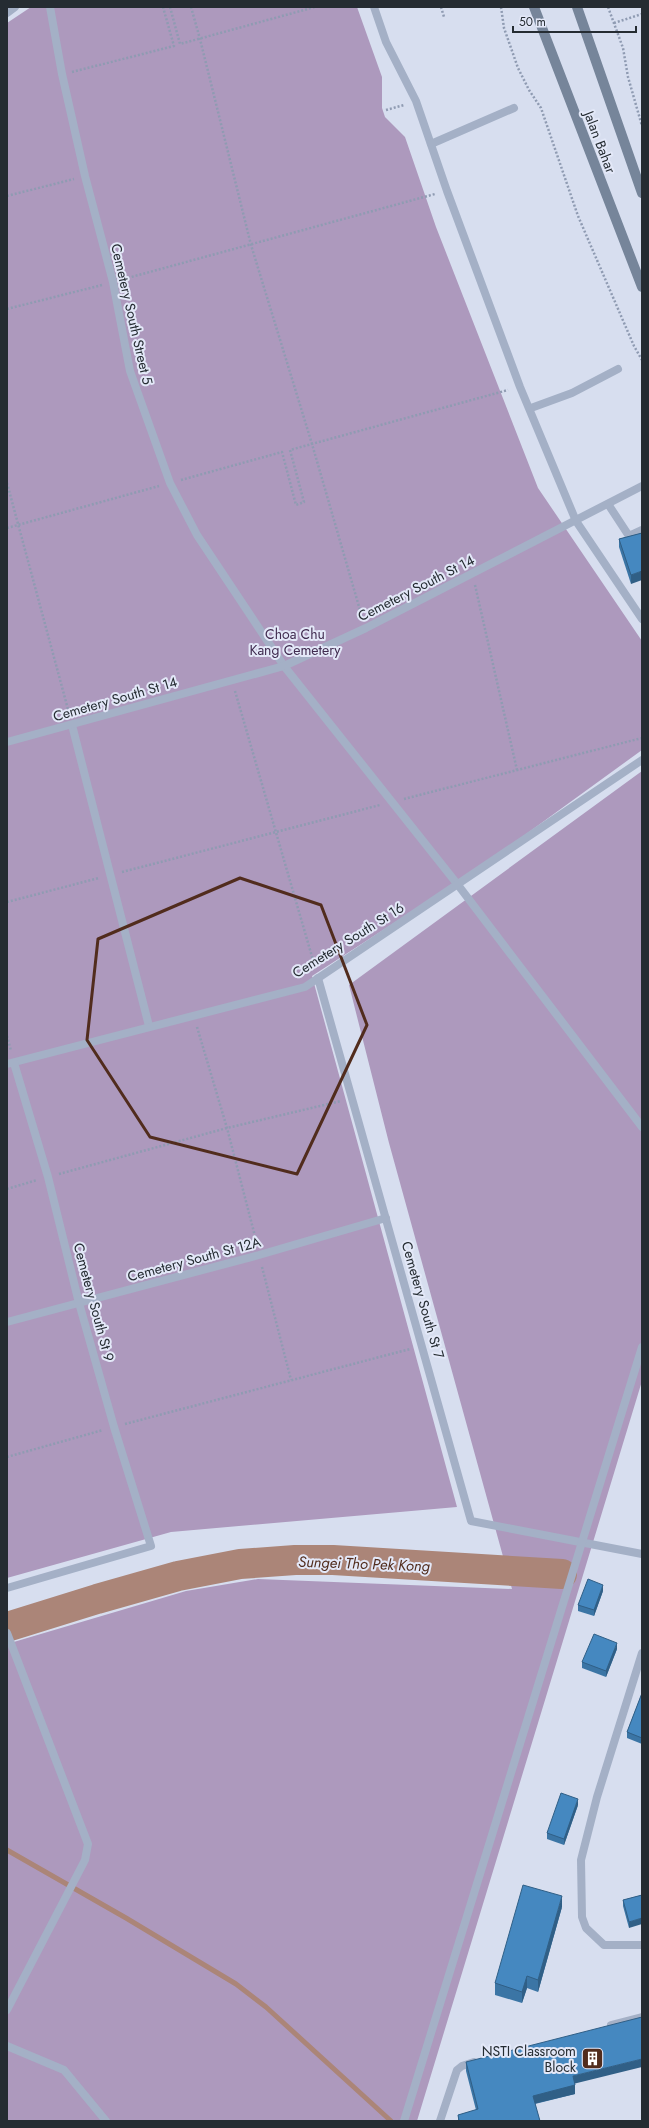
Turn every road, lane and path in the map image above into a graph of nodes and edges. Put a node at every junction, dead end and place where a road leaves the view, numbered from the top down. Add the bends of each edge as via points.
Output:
1 (15, 7) edge
2 (50, 7) edge
3 (163, 7) edge
4 (170, 7) edge
5 (191, 7) edge
6 (315, 7) edge
7 (374, 7) edge
8 (441, 7) edge
9 (501, 7) edge
10 (534, 7) edge
11 (577, 7) edge
12 (608, 7) edge
13 (7, 12) edge
14 (642, 14) edge
15 (444, 17) dead end
16 (614, 23) junction
17 (200, 39) junction
18 (62, 74) junction
19 (400, 106) dead end
20 (514, 108) dead end
21 (386, 110) dead end
22 (642, 126) edge
23 (431, 144) junction
24 (85, 176) junction
25 (447, 191) junction
26 (642, 194) edge
27 (7, 196) edge
28 (251, 245) junction
29 (112, 282) junction
30 (642, 287) edge
31 (7, 309) edge
32 (642, 360) edge
33 (618, 369) dead end
34 (520, 387) junction
35 (531, 408) junction
36 (312, 444) junction
37 (7, 483) edge
38 (170, 483) junction
39 (642, 486) edge
40 (608, 504) junction
41 (576, 521) junction
42 (18, 524) junction
43 (7, 528) edge
44 (642, 530) edge
45 (473, 573) junction
46 (642, 618) edge
47 (366, 628) junction
48 (284, 666) junction
49 (231, 679) junction
50 (72, 725) junction
51 (642, 738) edge
52 (7, 742) edge
53 (642, 760) edge
54 (517, 770) junction
55 (392, 802) junction
56 (276, 832) junction
57 (110, 875) junction
58 (458, 886) junction
59 (7, 902) edge
60 (318, 978) junction
61 (194, 1015) junction
62 (149, 1026) junction
63 (10, 1064) edge
64 (353, 1098) junction
65 (642, 1127) edge
66 (227, 1128) junction
67 (48, 1177) junction
68 (7, 1189) edge
69 (386, 1218) junction
70 (259, 1255) junction
71 (79, 1303) junction
72 (7, 1322) edge
73 (422, 1346) junction
74 (642, 1347) edge
75 (291, 1380) junction
76 (114, 1427) junction
77 (7, 1457) edge
78 (582, 1541) junction
79 (642, 1554) edge
80 (7, 1588) edge
81 (7, 1634) edge
82 (642, 1653) edge
83 (642, 1944) edge
84 (7, 2010) edge
85 (642, 2016) edge
86 (604, 2027) edge
87 (7, 2046) edge
88 (484, 2059) edge
89 (106, 2121) edge
90 (404, 2121) edge
91 (440, 2121) edge

1 - 13 lane
2 - 18 lane, Cemetery South Street 5
3 - 18 path via 174,46
4 - 17 path via 180,44
5 - 17 path
6 - 17 path
7 - 23 lane via 386,42 416,101
8 - 15 path
9 - 32 path via 504,28 518,68 541,108 578,216
10 - 30 main road, Jalan Bahar
11 - 26 main road, Jalan Bahar
12 - 16 path
14 - 16 path
16 - 22 path via 623,48 635,108
17 - 28 path
18 - 24 lane, Cemetery South Street 5
19 - 21 path
20 - 23 lane
23 - 25 lane
24 - 27 path
24 - 29 lane, Cemetery South Street 5
25 - 28 path
25 - 34 lane
28 - 29 path
28 - 36 path
29 - 31 path
29 - 38 lane, Cemetery South Street 5 via 130,371
33 - 35 lane via 572,392
34 - 35 lane
34 - 36 path
35 - 41 lane
36 - 38 path via 290,450 304,502 296,505 282,452
36 - 47 path
37 - 42 path
38 - 42 path
38 - 48 lane, Cemetery South Street 5 via 213,562
39 - 40 lane, Cemetery South St 14
40 - 41 lane, Cemetery South St 14
40 - 44 lane via 629,536
41 - 45 lane, Cemetery South St 14
41 - 46 lane
42 - 43 path
42 - 50 path
45 - 47 lane, Cemetery South St 14
45 - 54 path
47 - 48 lane, Cemetery South St 14
48 - 49 lane, Cemetery South St 14
48 - 55 lane, Cemetery South Street 5
49 - 50 lane, Cemetery South St 14
49 - 56 path
50 - 52 lane, Cemetery South St 14
50 - 57 lane
51 - 54 path
53 - 58 lane, Cemetery South St 16
54 - 55 path
55 - 56 path
55 - 58 lane, Cemetery South Street 5
56 - 57 path
56 - 60 path
57 - 59 path
57 - 62 lane
58 - 60 lane, Cemetery South St 16
58 - 65 lane, Cemetery South Street 5
60 - 61 lane, Cemetery South St 16 via 305,987
60 - 64 lane, Cemetery South St 7
61 - 62 lane, Cemetery South St 16
61 - 66 path
62 - 63 lane, Cemetery South St 16
63 - 67 lane, Cemetery South St 9
64 - 66 path
64 - 69 lane, Cemetery South St 7
66 - 67 path
66 - 70 path
67 - 68 path
67 - 71 lane, Cemetery South St 9
69 - 70 lane, Cemetery South St 12A
69 - 73 lane, Cemetery South St 7
70 - 71 lane, Cemetery South St 12A
70 - 75 path
71 - 72 lane, Cemetery South St 12A
71 - 76 lane, Cemetery South St 9
73 - 75 path
73 - 78 lane, Cemetery South St 7 via 471,1521
74 - 78 lane
75 - 76 path
76 - 77 path
76 - 80 lane, Cemetery South St 9 via 151,1546
78 - 79 lane
78 - 90 lane
81 - 84 lane via 88,1844 85,1860
82 - 83 lane via 597,1797 581,1860 582,1917 586,1928 604,1945
85 - 86 lane
87 - 89 lane via 64,2070
88 - 91 lane via 468,2063 457,2070

